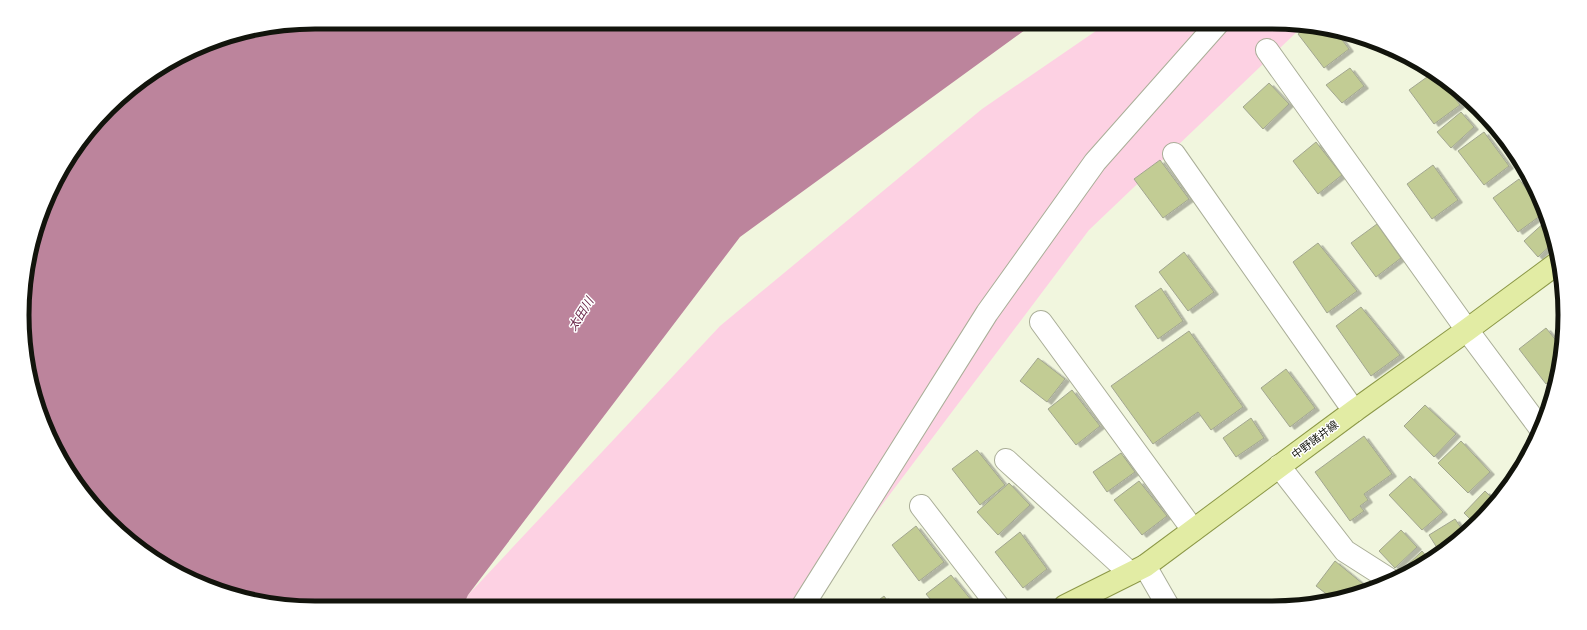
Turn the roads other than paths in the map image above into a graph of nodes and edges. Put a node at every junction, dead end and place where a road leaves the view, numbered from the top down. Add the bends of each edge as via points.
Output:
1 (1213, 29) edge
2 (1267, 50) dead end
3 (1174, 154) dead end
4 (1554, 266) edge
5 (1041, 322) dead end
6 (1467, 330) junction
7 (1354, 411) junction
8 (1536, 423) edge
9 (1006, 460) dead end
10 (1279, 466) junction
11 (921, 506) dead end
12 (1193, 530) junction
13 (1138, 570) junction
14 (1386, 577) edge
15 (806, 601) edge
16 (994, 601) edge
17 (1075, 601) edge
18 (1164, 601) edge

1 - 15 street via 1095,162 996,300
2 - 6 street
3 - 7 street
4 - 6 main road, 中野諸井線
5 - 12 street
6 - 7 main road, 中野諸井線
6 - 8 street
7 - 10 main road, 中野諸井線
9 - 13 street
10 - 12 main road, 中野諸井線
10 - 14 street via 1345,551
11 - 16 street
12 - 13 main road, 中野諸井線
13 - 17 main road, 中野諸井線
13 - 18 street

